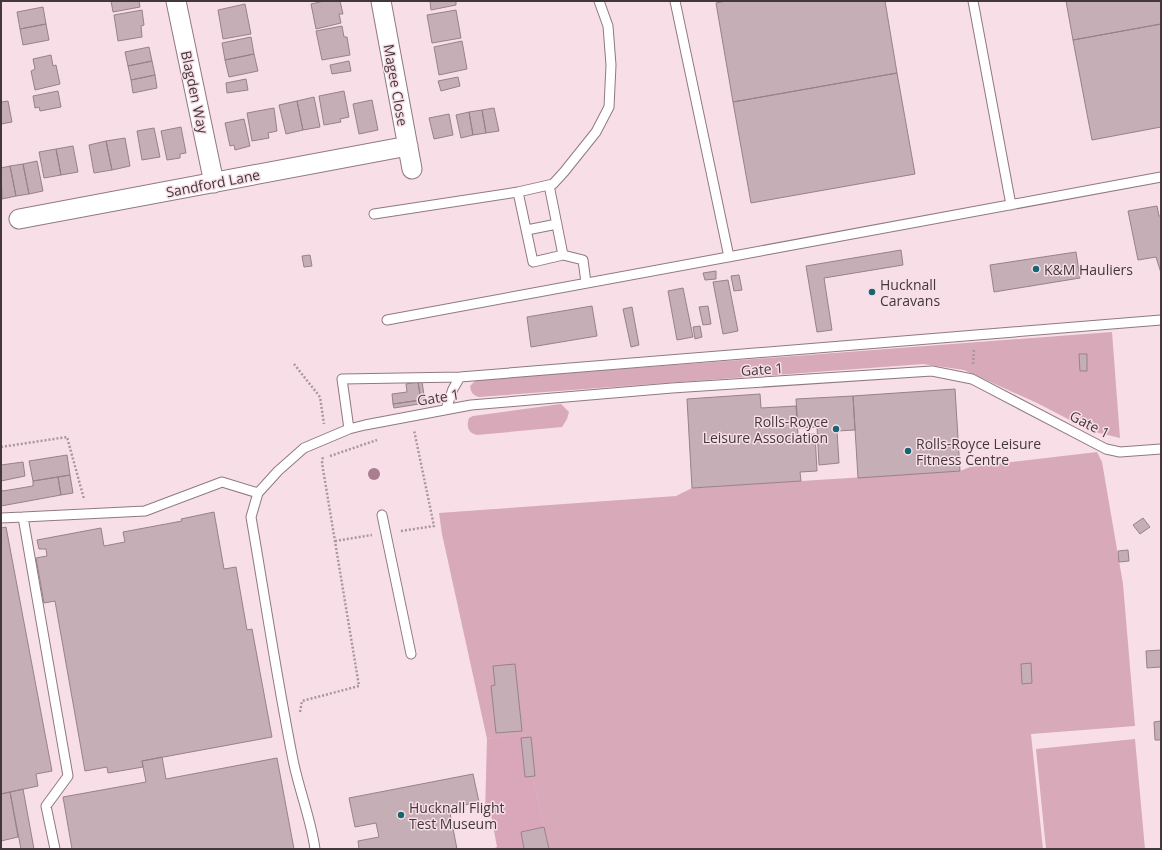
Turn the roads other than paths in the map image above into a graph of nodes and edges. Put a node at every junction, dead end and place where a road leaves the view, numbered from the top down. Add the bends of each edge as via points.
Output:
1 (176, 1) edge
2 (381, 1) edge
3 (599, 1) edge
4 (675, 1) edge
5 (973, 1) edge
6 (408, 146) junction
7 (412, 169) dead end
8 (1161, 177) edge
9 (214, 183) junction
10 (549, 185) junction
11 (518, 192) junction
12 (1011, 204) junction
13 (374, 214) dead end
14 (19, 219) dead end
15 (557, 224) junction
16 (526, 230) junction
17 (563, 255) junction
18 (729, 257) junction
19 (586, 283) junction
20 (387, 320) dead end
21 (1161, 320) edge
22 (460, 377) junction
23 (446, 409) junction
24 (349, 428) junction
25 (1161, 449) edge
26 (258, 493) junction
27 (382, 515) dead end
28 (23, 517) junction
29 (1, 518) edge
30 (411, 654) dead end
31 (55, 849) edge
32 (315, 849) edge

1 - 9 street, Blagden Way
2 - 6 street, Magee Close
3 - 10 lane via 608,26 612,65 608,107 596,132 564,172
4 - 18 lane
5 - 12 lane
6 - 7 street, Magee Close
6 - 9 street, Sandford Lane
8 - 12 lane
9 - 14 street, Sandford Lane
10 - 11 lane
10 - 15 lane
11 - 13 lane
11 - 16 lane
12 - 18 lane
15 - 16 lane
15 - 17 lane
16 - 17 lane via 533,262
17 - 19 lane via 583,260
18 - 19 lane
19 - 20 lane
21 - 22 lane
22 - 23 lane
22 - 24 lane via 342,379
23 - 24 lane, Gate 1
23 - 25 lane, Gate 1 via 605,394 932,371 972,379 1106,449 1120,452
24 - 26 lane, Gate 1 via 304,448
26 - 28 lane via 222,482 145,511
26 - 32 lane via 252,523 298,786
27 - 30 lane
28 - 29 lane
28 - 31 lane via 68,776 46,806

